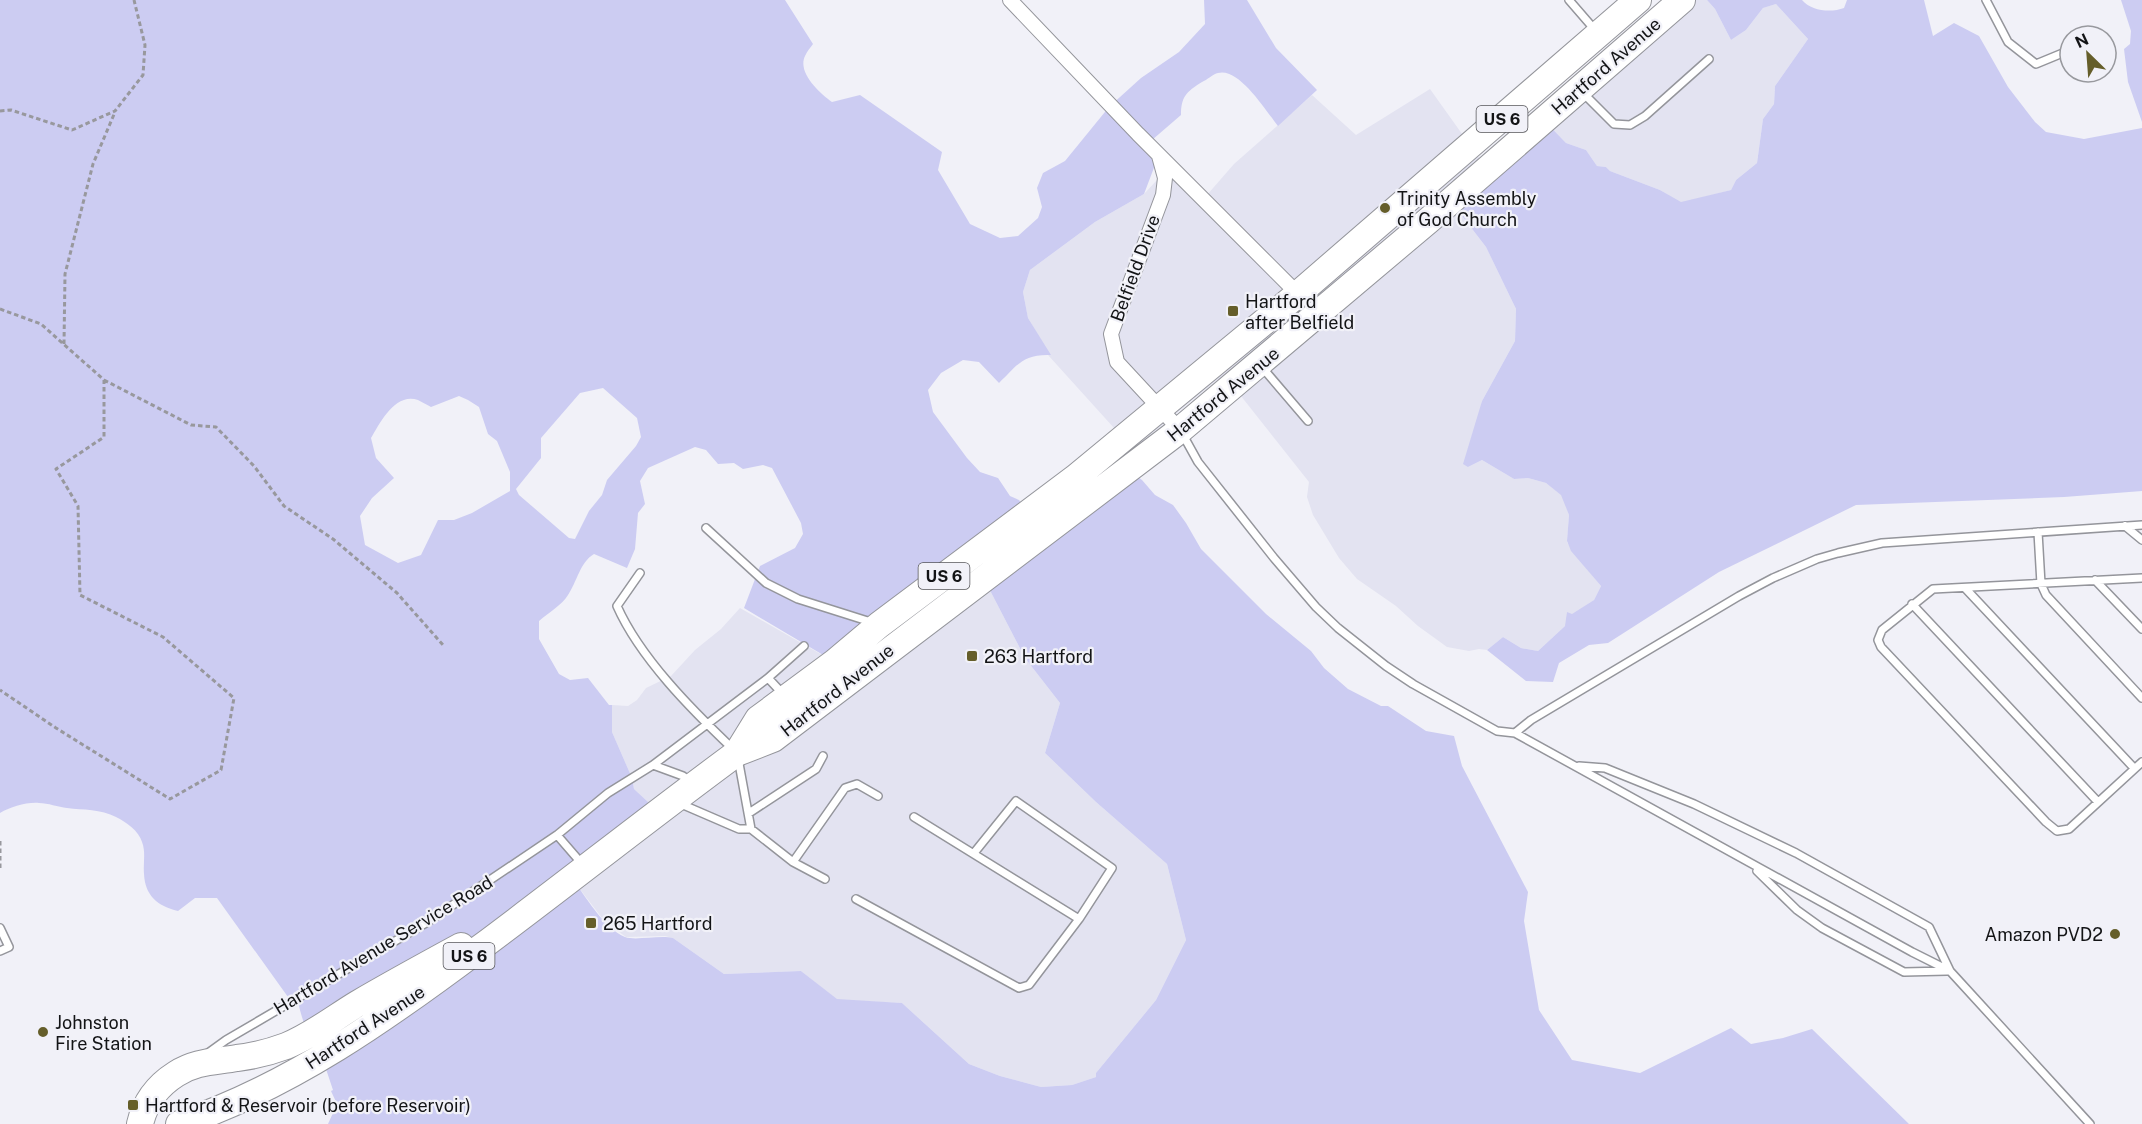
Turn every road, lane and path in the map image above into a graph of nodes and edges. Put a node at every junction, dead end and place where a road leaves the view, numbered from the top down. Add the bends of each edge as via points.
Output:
1 (134, 0) edge
2 (1010, 0) edge
3 (1569, 0) edge
4 (1638, 0) edge
5 (1682, 0) edge
6 (1986, 0) edge
7 (1598, 34) junction
8 (2058, 55) edge
9 (1709, 59) dead end
10 (1579, 89) junction
11 (0, 111) edge
12 (115, 111) junction
13 (1158, 154) junction
14 (1298, 294) junction
15 (0, 309) edge
16 (64, 345) junction
17 (1260, 364) junction
18 (104, 380) junction
19 (1160, 408) junction
20 (1308, 421) dead end
21 (1180, 430) junction
22 (2142, 525) edge
23 (2125, 526) junction
24 (706, 528) dead end
25 (2038, 532) junction
26 (2142, 540) edge
27 (640, 573) dead end
28 (2142, 578) edge
29 (2095, 580) junction
30 (2041, 584) junction
31 (1965, 588) junction
32 (1912, 604) junction
33 (879, 625) junction
34 (2142, 629) edge
35 (443, 645) dead end
36 (804, 646) dead end
37 (768, 678) junction
38 (0, 690) edge
39 (786, 698) junction
40 (2142, 698) edge
41 (707, 724) junction
42 (1515, 733) junction
43 (737, 753) junction
44 (823, 756) dead end
45 (2142, 762) edge
46 (653, 765) junction
47 (1576, 766) junction
48 (2134, 768) junction
49 (695, 784) junction
50 (878, 796) dead end
51 (673, 801) junction
52 (2098, 802) junction
53 (749, 813) junction
54 (914, 817) dead end
55 (751, 829) junction
56 (557, 835) junction
57 (0, 841) edge
58 (974, 854) junction
59 (793, 862) junction
60 (1749, 863) junction
61 (585, 867) junction
62 (0, 869) edge
63 (825, 879) dead end
64 (856, 899) dead end
65 (532, 908) junction
66 (1078, 919) junction
67 (0, 928) edge
68 (0, 951) edge
69 (1950, 971) junction
70 (190, 1066) junction
71 (140, 1124) edge
72 (180, 1124) edge
73 (2090, 1124) edge

1 - 12 path via 145,45 143,75
2 - 13 street
3 - 7 lane
4 - 7 highway, Hartford Avenue / US 6
5 - 10 highway, Hartford Avenue / US 6
6 - 8 lane via 2008,42 2036,64
7 - 14 highway, Hartford Avenue / US 6
9 - 10 lane via 1630,125 1614,124
10 - 17 highway, Hartford Avenue / US 6
11 - 12 path via 11,110 72,130
12 - 16 path via 93,164 65,274
13 - 14 street
13 - 19 street, Belfield Drive via 1165,178 1162,195 1111,334 1117,362
14 - 19 highway, Hartford Avenue / US 6
15 - 16 path via 41,324
16 - 18 path
17 - 20 lane
17 - 21 highway, Hartford Avenue / US 6
18 - 35 path via 191,426 216,427 254,466 284,506 333,539 397,593
18 - 38 path via 104,437 56,469 78,506 80,595 163,638 234,698 221,770 170,799
19 - 21 street, Belfield Drive
19 - 33 highway, Hartford Avenue / US 6 via 1076,478
21 - 42 lane via 1198,462 1294,583 1338,628 1413,684 1497,732
21 - 43 highway, Hartford Avenue / US 6 via 773,740
22 - 23 lane
23 - 25 lane
23 - 26 lane
24 - 33 lane via 766,583
25 - 30 lane
25 - 42 lane via 1882,543 1817,559 1747,591
27 - 41 lane via 617,606 627,629
28 - 29 lane
29 - 30 lane
29 - 34 lane
30 - 31 lane
30 - 40 lane via 2046,595
31 - 32 lane via 1933,589
31 - 48 lane
32 - 52 lane
32 - 52 lane via 1882,630 1878,640 1896,664 2057,831 2069,829
33 - 39 highway, Hartford Avenue / US 6
36 - 37 lane, Hartford Avenue Service Road
37 - 39 lane
37 - 41 lane, Hartford Avenue Service Road
39 - 43 highway, Hartford Avenue / US 6 via 758,719
41 - 43 lane
41 - 46 lane, Hartford Avenue Service Road
42 - 47 lane
43 - 49 highway, Hartford Avenue / US 6
43 - 53 lane
44 - 53 lane via 816,769
45 - 48 lane
46 - 49 lane
46 - 56 lane, Hartford Avenue Service Road via 608,793
47 - 60 lane
47 - 69 lane via 1605,768 1694,804 1839,876 1929,927
48 - 52 lane
49 - 51 highway, Hartford Avenue / US 6
50 - 59 lane via 857,784 845,788
51 - 55 lane via 739,829
51 - 61 highway, Hartford Avenue / US 6
53 - 55 lane
54 - 58 lane
55 - 59 lane
56 - 61 lane
56 - 70 lane, Hartford Avenue Service Road via 426,923 226,1040
57 - 62 path
58 - 66 lane
58 - 66 lane via 1016,801 1112,868
59 - 63 lane
60 - 69 lane
60 - 69 lane via 1814,922 1904,972
61 - 65 highway, Hartford Avenue / US 6
64 - 66 lane via 1019,988 1029,985
65 - 70 highway via 393,982 287,1045
65 - 72 highway, Hartford Avenue / US 6 via 371,1026 312,1063
67 - 68 lane via 9,947
69 - 73 lane
70 - 71 highway via 151,1097

